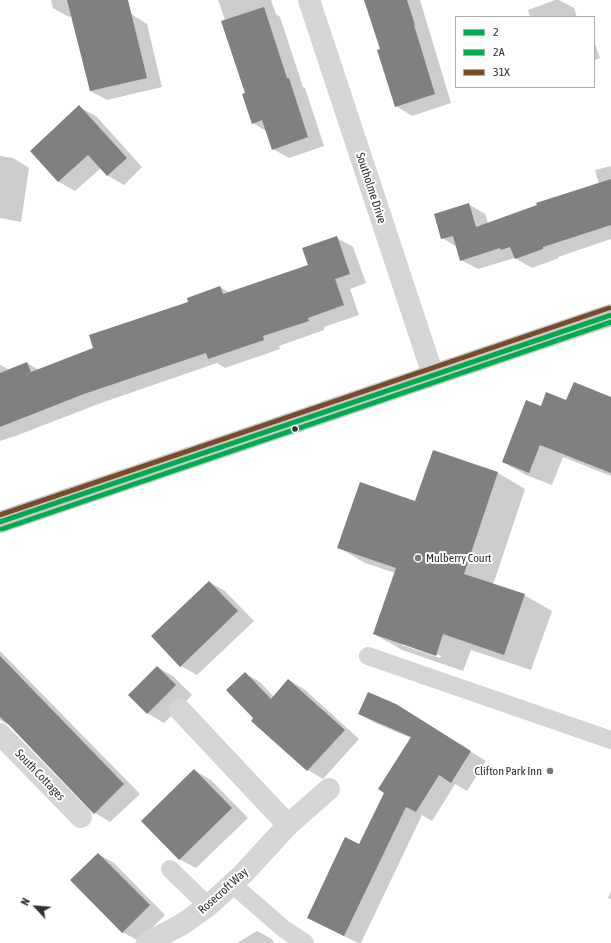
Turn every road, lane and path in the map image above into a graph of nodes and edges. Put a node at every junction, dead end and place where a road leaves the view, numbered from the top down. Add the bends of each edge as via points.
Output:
1 (309, 0) edge
2 (611, 315) edge
3 (433, 375) junction
4 (0, 522) edge
5 (368, 656) dead end
6 (180, 710) dead end
7 (0, 734) edge
8 (611, 740) edge
9 (329, 789) dead end
10 (81, 817) dead end
11 (288, 825) junction
12 (170, 869) dead end
13 (232, 884) junction
14 (208, 906) junction
15 (147, 943) edge
16 (305, 943) edge

1 - 3 street, Southolme Drive
2 - 3 main road
3 - 4 main road
5 - 8 lane
6 - 11 street
7 - 10 street, South Cottages
9 - 11 street, Rosecroft Way
11 - 13 street, Rosecroft Way
12 - 14 lane
13 - 14 street, Rosecroft Way
13 - 16 lane via 284,929
14 - 15 street, Rosecroft Way via 181,925

